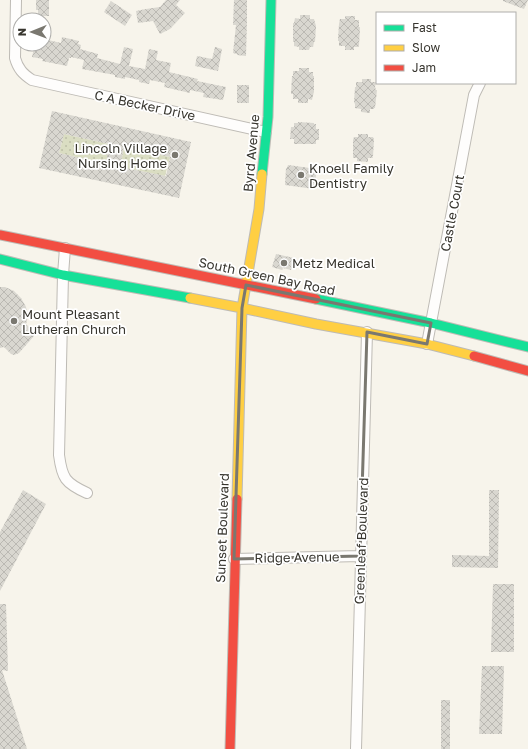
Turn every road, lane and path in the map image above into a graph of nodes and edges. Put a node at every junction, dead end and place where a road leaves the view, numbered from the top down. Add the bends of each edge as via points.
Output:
1 (16, 0) edge
2 (271, 0) edge
3 (480, 84) edge
4 (266, 132) junction
5 (0, 235) edge
6 (32, 241) junction
7 (0, 244) edge
8 (65, 248) junction
9 (0, 259) edge
10 (63, 275) junction
11 (246, 285) junction
12 (242, 308) junction
13 (431, 323) junction
14 (367, 332) junction
15 (428, 344) junction
16 (528, 347) edge
17 (528, 370) edge
18 (87, 492) dead end
19 (360, 556) junction
20 (234, 559) junction
21 (230, 749) edge
22 (356, 749) edge

1 - 4 street, C A Becker Drive via 15,58 24,75 32,80
2 - 4 main road, Byrd Avenue
3 - 13 street, Castle Court via 474,95
4 - 11 main road, Byrd Avenue via 259,209
5 - 6 main road, South Green Bay Road
6 - 7 main road
6 - 8 main road, South Green Bay Road
8 - 10 street
8 - 11 main road, South Green Bay Road
9 - 10 main road
10 - 12 main road
10 - 18 street via 61,471 74,487
11 - 12 main road, Byrd Avenue
11 - 13 main road, South Green Bay Road
12 - 14 main road
12 - 20 main road, Sunset Boulevard
13 - 15 street, Castle Court
13 - 16 main road, South Green Bay Road
14 - 15 main road
14 - 19 street, Greenleaf Boulevard
15 - 17 main road
19 - 20 street, Ridge Avenue
19 - 22 street, Greenleaf Boulevard
20 - 21 main road, Sunset Boulevard

